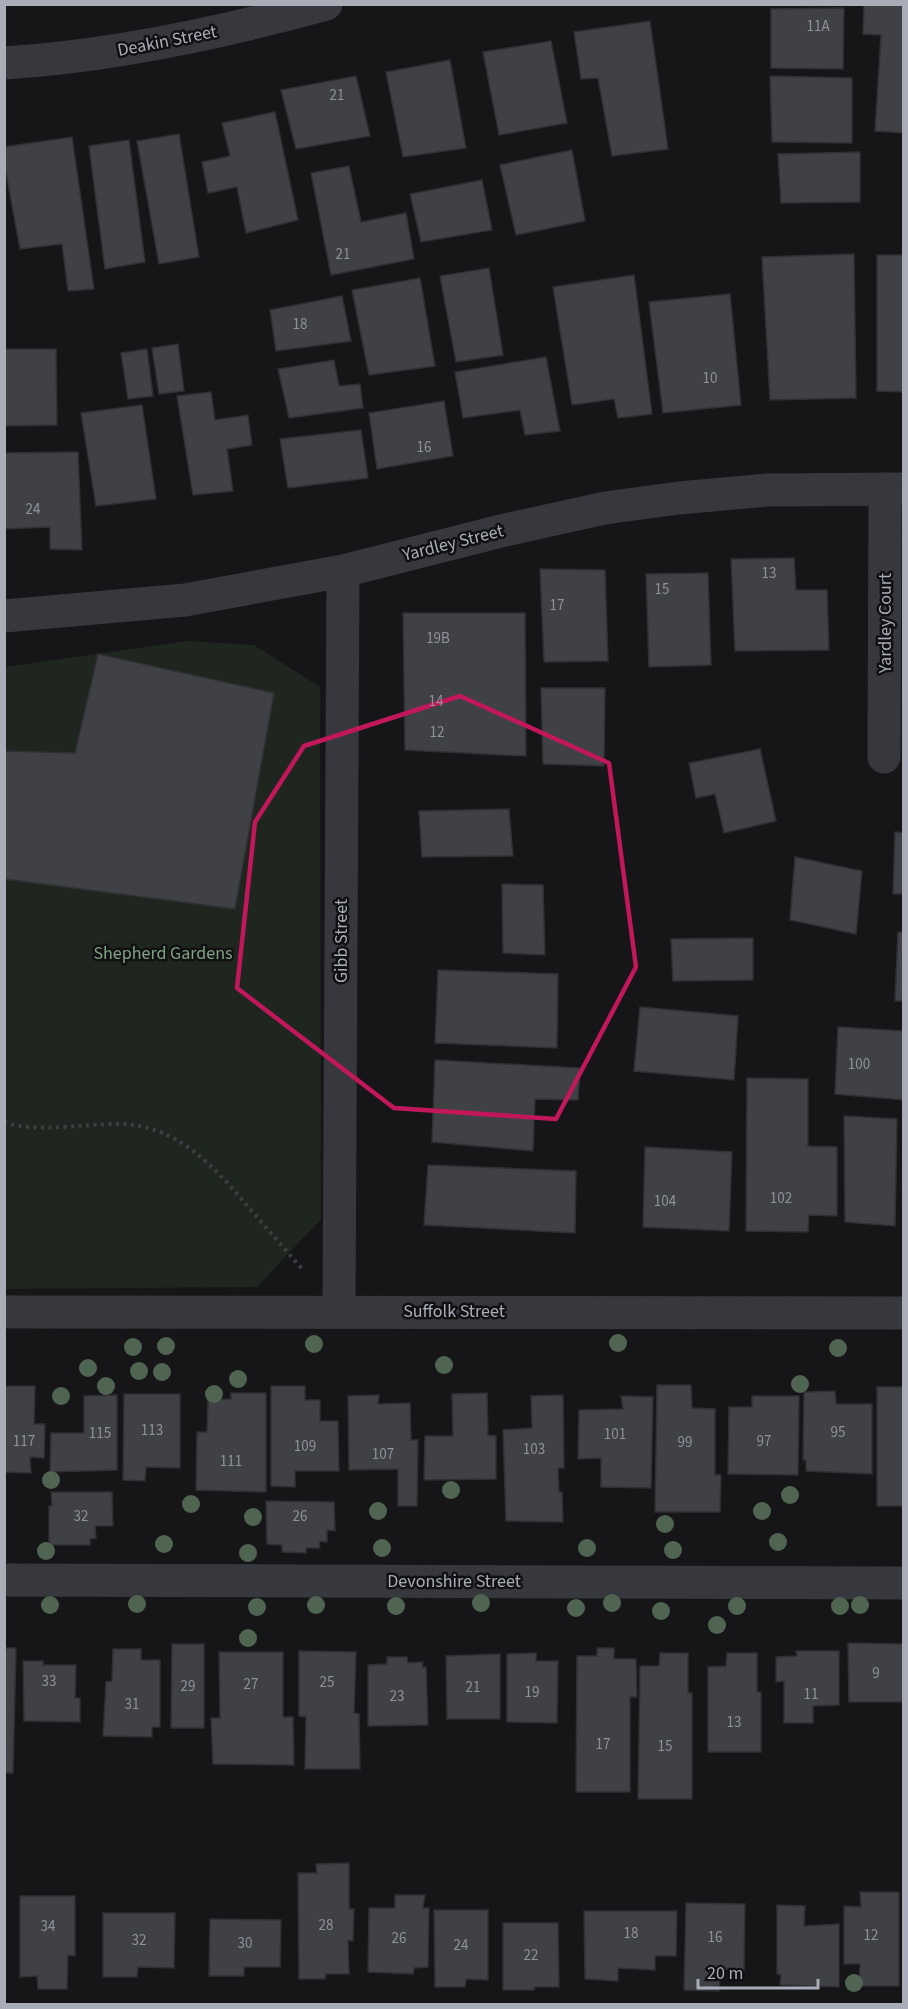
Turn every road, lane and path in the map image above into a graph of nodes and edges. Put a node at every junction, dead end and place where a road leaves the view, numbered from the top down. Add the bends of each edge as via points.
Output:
1 (326, 4) edge
2 (4, 63) edge
3 (894, 489) edge
4 (343, 571) junction
5 (4, 616) edge
6 (884, 757) dead end
7 (4, 1122) edge
8 (303, 1269) dead end
9 (339, 1311) junction
10 (4, 1312) edge
11 (903, 1313) edge
12 (4, 1580) edge
13 (903, 1583) edge

1 - 2 street, Deakin Street via 167,43
3 - 4 street, Yardley Street via 768,490 605,508
3 - 6 street, Yardley Court
4 - 5 street, Yardley Street via 185,600
4 - 9 street, Gibb Street
7 - 8 path via 44,1127 122,1124 149,1127 169,1135 192,1148 219,1172
9 - 10 street, Suffolk Street
9 - 11 street, Suffolk Street
12 - 13 street, Devonshire Street

